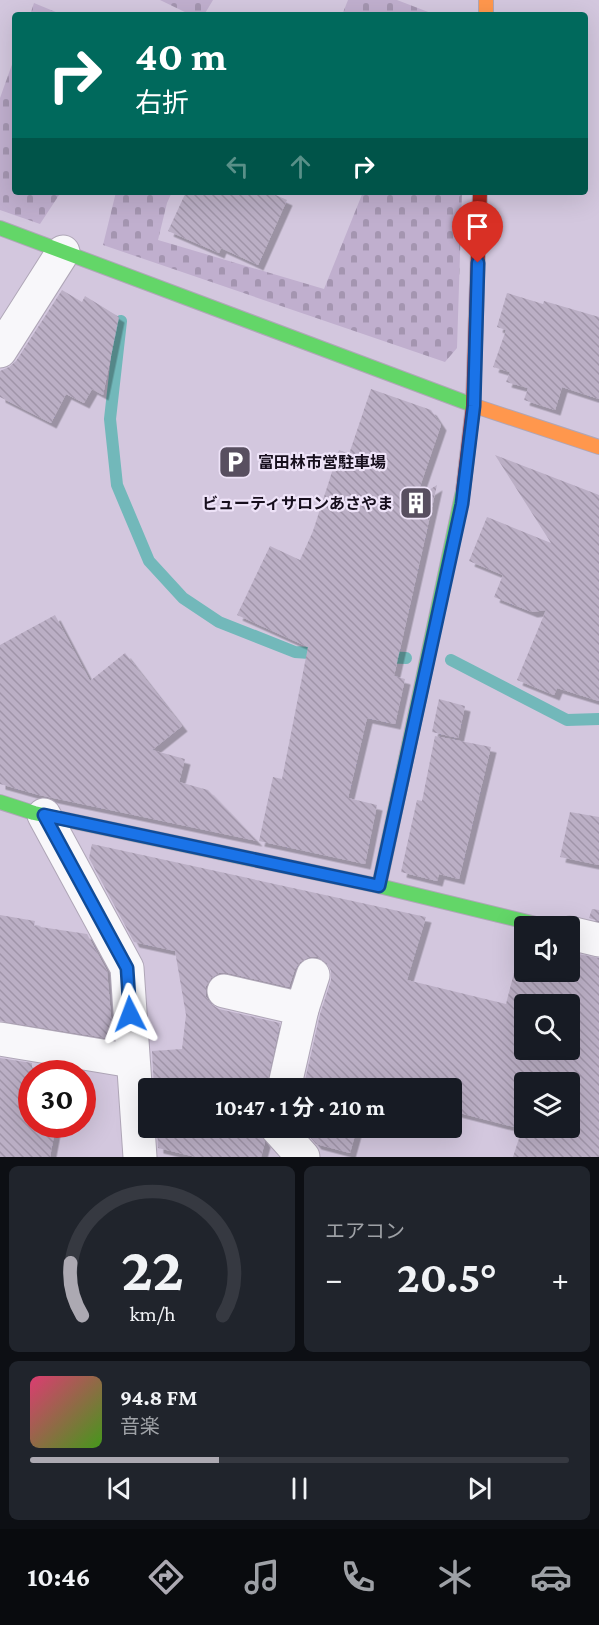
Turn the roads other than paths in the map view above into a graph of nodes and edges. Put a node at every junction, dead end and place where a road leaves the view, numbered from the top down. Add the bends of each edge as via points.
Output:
1 (480, 195) edge
2 (0, 228) edge
3 (63, 252) junction
4 (0, 351) edge
5 (474, 406) junction
6 (599, 447) edge
7 (0, 802) edge
8 (44, 815) junction
9 (379, 886) junction
10 (514, 919) edge
11 (580, 935) edge
12 (599, 940) edge
13 (313, 975) dead end
14 (224, 991) dead end
15 (302, 1009) junction
16 (0, 1039) edge
17 (132, 1061) junction
18 (286, 1078) edge
19 (285, 1138) edge
20 (141, 1157) edge
21 (303, 1157) edge

1 - 5 street
2 - 3 street
3 - 4 street
3 - 5 street
5 - 6 street
5 - 9 street via 462,504
7 - 8 street
8 - 9 street
8 - 17 street via 127,968
9 - 10 street
11 - 12 street
13 - 15 street
14 - 15 street
15 - 18 street
16 - 17 street
17 - 20 street
19 - 21 street

